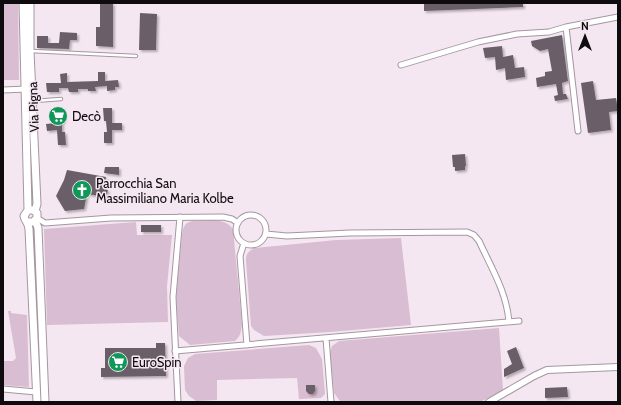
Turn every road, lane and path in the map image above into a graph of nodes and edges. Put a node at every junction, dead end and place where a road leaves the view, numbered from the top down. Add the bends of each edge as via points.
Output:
1 (22, 3) edge
2 (30, 3) edge
3 (618, 17) edge
4 (566, 27) junction
5 (30, 51) junction
6 (136, 56) dead end
7 (401, 65) dead end
8 (24, 89) junction
9 (32, 89) junction
10 (3, 90) edge
11 (61, 99) dead end
12 (32, 101) junction
13 (578, 131) dead end
14 (33, 216) junction
15 (180, 217) junction
16 (238, 223) junction
17 (266, 234) junction
18 (244, 243) junction
19 (519, 321) dead end
20 (509, 322) junction
21 (326, 338) junction
22 (247, 345) junction
23 (175, 351) junction
24 (618, 367) edge
25 (3, 389) edge
26 (36, 392) junction
27 (37, 402) edge
28 (45, 402) edge
29 (178, 402) edge
30 (331, 402) edge
31 (489, 402) edge

1 - 8 main road
2 - 5 main road, Via Pigna
3 - 4 street
4 - 7 street via 549,32 517,34 478,42
4 - 13 street
5 - 6 lane
5 - 9 main road, Via Pigna
8 - 9 street
8 - 10 street
8 - 14 main road
9 - 12 main road, Via Pigna
11 - 12 lane
12 - 14 main road, Via Pigna via 37,204
14 - 15 street via 46,223 111,218
14 - 26 main road
14 - 28 main road, Via Pigna via 38,228
15 - 16 street via 223,217
15 - 23 street via 172,297
16 - 17 street via 246,216 256,216 265,224
16 - 18 street via 237,234
17 - 18 street via 256,244
17 - 20 street via 287,236 467,232 479,241 504,295
18 - 22 street via 240,256
19 - 20 street
20 - 21 street
21 - 22 street
21 - 30 street
22 - 23 street
23 - 29 street
24 - 31 street via 547,370
25 - 26 street
26 - 27 main road

